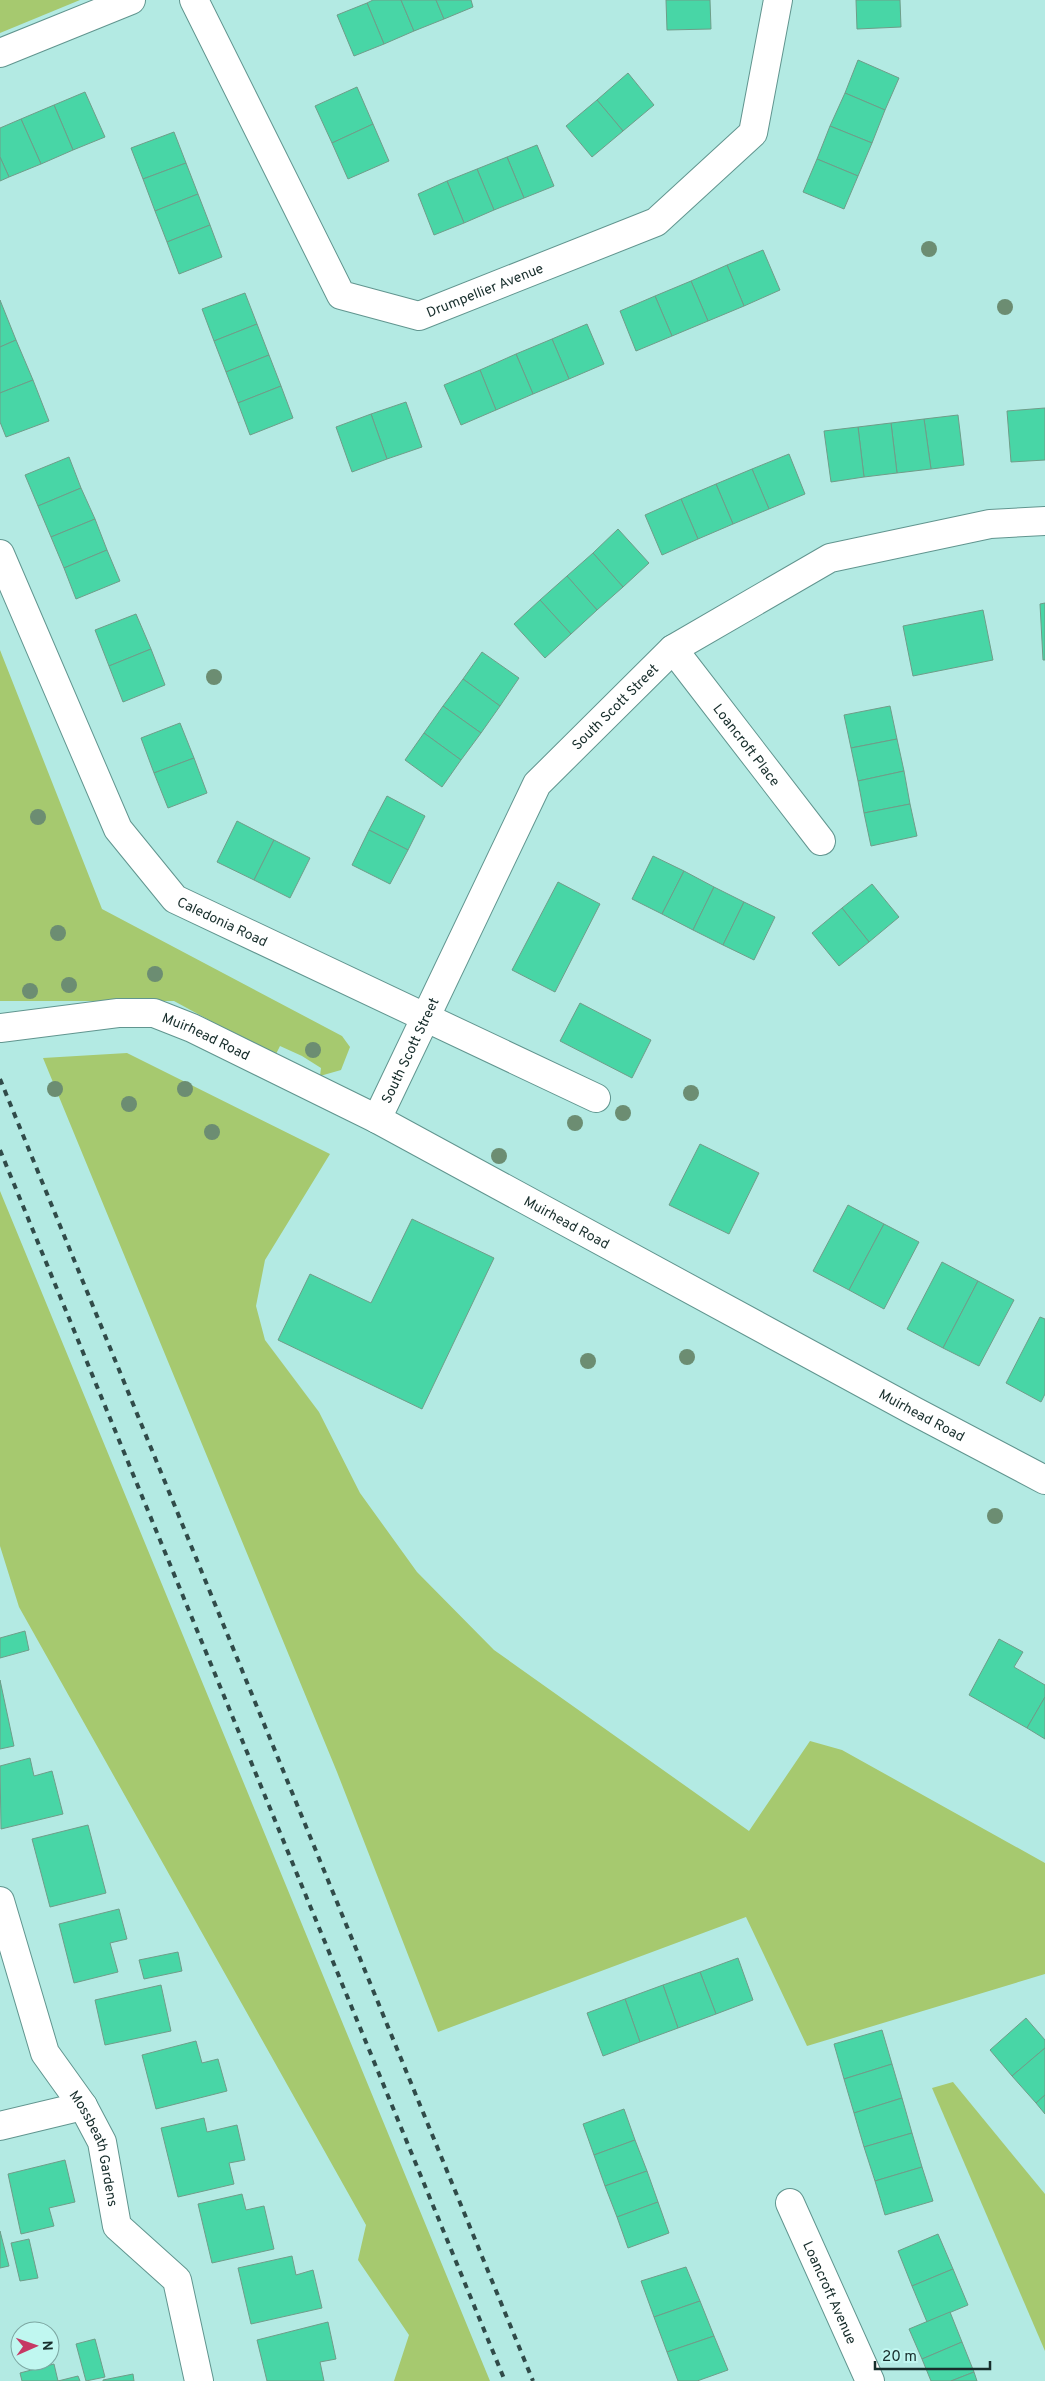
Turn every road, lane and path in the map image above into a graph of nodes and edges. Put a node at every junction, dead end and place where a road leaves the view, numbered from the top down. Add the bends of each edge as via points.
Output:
1 (131, 0) edge
2 (194, 0) edge
3 (778, 0) edge
4 (0, 52) edge
5 (1045, 521) edge
6 (0, 554) edge
7 (673, 649) junction
8 (821, 841) dead end
9 (424, 1018) junction
10 (0, 1028) edge
11 (596, 1098) dead end
12 (377, 1119) junction
13 (1045, 1480) edge
14 (0, 1900) edge
15 (82, 2106) junction
16 (0, 2126) edge
17 (790, 2203) dead end
18 (199, 2381) edge
19 (870, 2381) edge

1 - 4 street
2 - 3 street, Drumpellier Avenue via 341,295 419,316 656,222 753,133
5 - 7 street, South Scott Street via 990,524 830,558
6 - 9 street, Caledonia Road via 118,829 175,899
7 - 8 street, Loancroft Place
7 - 9 street, South Scott Street via 536,784
9 - 11 street, Caledonia Road
9 - 12 street, South Scott Street
10 - 12 street, Muirhead Road via 118,1013 154,1013 192,1028
12 - 13 street, Muirhead Road
14 - 15 street, Mossbeath Gardens via 45,2053
15 - 16 street
15 - 18 street, Mossbeath Gardens via 102,2142 117,2226 177,2280
17 - 19 street, Loancroft Avenue

